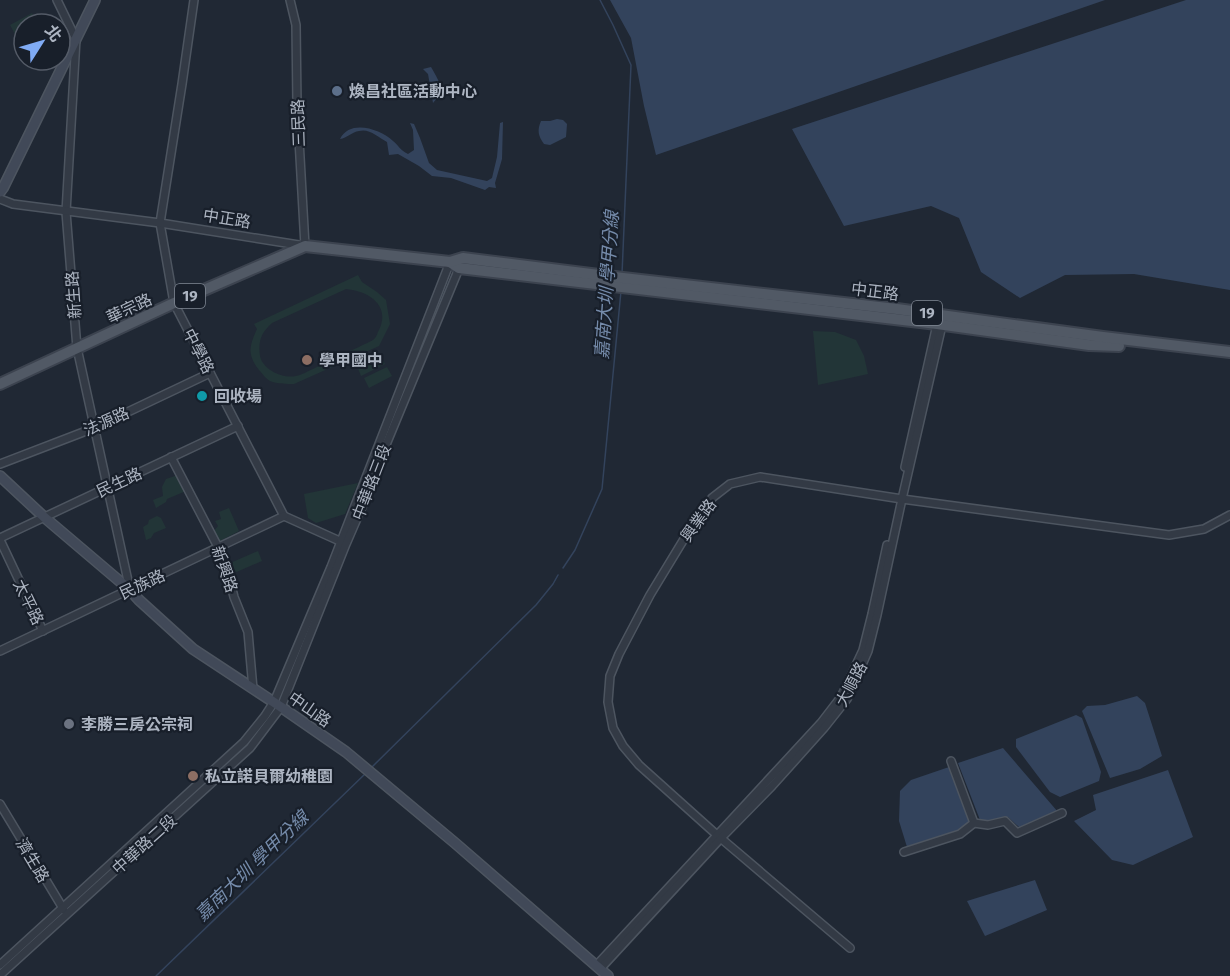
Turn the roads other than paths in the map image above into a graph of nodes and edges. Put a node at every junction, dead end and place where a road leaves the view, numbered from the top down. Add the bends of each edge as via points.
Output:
1 (57, 0) edge
2 (95, 0) edge
3 (194, 0) edge
4 (290, 0) edge
5 (76, 39) junction
6 (0, 192) edge
7 (0, 199) edge
8 (66, 212) junction
9 (160, 223) junction
10 (305, 246) junction
11 (458, 263) junction
12 (174, 303) junction
13 (941, 320) junction
14 (1020, 330) junction
15 (77, 348) junction
16 (1230, 352) edge
17 (1230, 359) edge
18 (210, 373) junction
19 (0, 384) edge
20 (238, 426) junction
21 (94, 428) junction
22 (171, 457) junction
23 (0, 464) edge
24 (0, 476) edge
25 (107, 487) junction
26 (900, 499) junction
27 (1230, 515) edge
28 (284, 516) junction
29 (44, 517) junction
30 (0, 539) edge
31 (343, 543) junction
32 (219, 548) junction
33 (130, 590) junction
34 (43, 631) junction
35 (0, 651) edge
36 (254, 689) junction
37 (278, 705) junction
38 (951, 761) dead end
39 (0, 804) edge
40 (1062, 813) dead end
41 (974, 823) junction
42 (719, 836) junction
43 (904, 852) dead end
44 (65, 912) junction
45 (850, 948) dead end
46 (2, 960) edge
47 (598, 967) junction
48 (0, 975) edge
49 (608, 976) edge

1 - 5 street, 新生路
2 - 5 main road
3 - 9 street, 中學路
4 - 10 street, 三民路 via 296,25
5 - 6 main road
5 - 8 street, 新生路
7 - 8 street, 中正路
8 - 9 street, 中正路
8 - 15 street, 新生路
9 - 10 street, 中正路
9 - 12 street, 中學路
10 - 11 main road, 中正路 / 19
10 - 12 main road, 華宗路 / 19
11 - 13 main road, 中正路 / 19
11 - 31 street, 中華路三段
12 - 15 main road, 華宗路 / 19
12 - 18 street, 中學路
13 - 14 main road, 中正路 / 19
13 - 26 street, 大順路
14 - 16 main road, 中正路 / 19
14 - 17 main road, 中正路 / 19 via 1089,345
15 - 19 main road, 華宗路 / 19
15 - 21 street, 新生路
18 - 20 street, 中學路
18 - 21 street, 法源路
20 - 22 street, 民生路
20 - 28 street, 中學路
21 - 23 street, 法源路
21 - 25 street, 新生路
22 - 25 street, 民生路
22 - 32 street, 新興路
24 - 29 main road, 中山路
25 - 29 street, 民生路
25 - 33 street, 新生路
26 - 27 street, 興業路 via 1169,536 1204,529
26 - 42 street, 大順路 via 863,650 841,697
26 - 42 street, 興業路 via 760,477 730,484 700,511 650,595 610,676 608,702 613,728 639,765
28 - 31 street
28 - 32 street, 民族路
29 - 30 street, 民生路
29 - 33 main road, 中山路
30 - 34 street, 太平路
31 - 37 street, 中華路三段
32 - 33 street, 民族路
32 - 36 street, 新興路 via 248,632
33 - 34 street, 民族路
33 - 36 main road, 中山路 via 193,650
34 - 35 street, 民族路
36 - 37 main road, 中山路
37 - 44 street, 中華路二段 via 250,748
37 - 47 main road, 中山路 via 346,752
38 - 41 street
39 - 44 street, 濟生路
40 - 41 street via 1017,833 1005,821
41 - 43 street via 960,834
42 - 45 street, 興業路
42 - 47 street, 大順路
44 - 46 street, 中華路二段
44 - 48 street, 中華路二段
47 - 49 main road, 中山路

